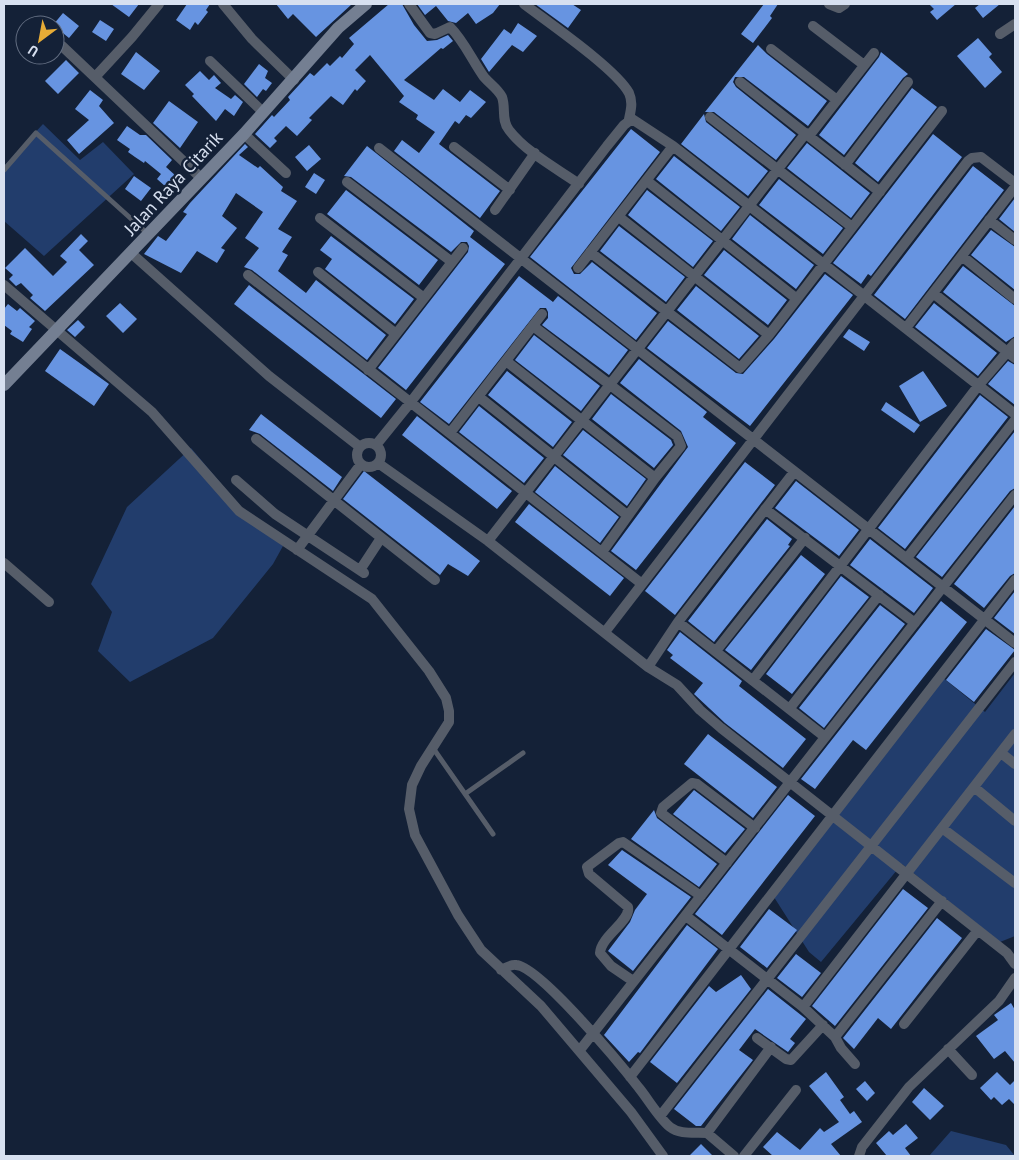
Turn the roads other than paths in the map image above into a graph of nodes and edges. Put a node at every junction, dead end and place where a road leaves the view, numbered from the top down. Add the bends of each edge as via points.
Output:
1 (158, 4) edge
2 (223, 4) edge
3 (409, 4) edge
4 (524, 4) edge
5 (829, 4) edge
6 (845, 4) edge
7 (362, 5) edge
8 (1015, 24) edge
9 (813, 26) dead end
10 (1000, 34) dead end
11 (65, 49) edge
12 (771, 49) dead end
13 (874, 52) dead end
14 (210, 61) dead end
15 (864, 65) junction
16 (96, 76) junction
17 (294, 80) junction
18 (740, 82) dead end
19 (908, 82) dead end
20 (837, 100) junction
21 (942, 111) dead end
22 (263, 112) junction
23 (710, 117) dead end
24 (629, 119) junction
25 (244, 134) junction
26 (808, 134) junction
27 (454, 146) dead end
28 (673, 146) junction
29 (379, 148) dead end
30 (535, 153) junction
31 (844, 165) junction
32 (778, 168) junction
33 (4, 170) edge
34 (286, 173) dead end
35 (201, 178) junction
36 (647, 181) junction
37 (347, 182) dead end
38 (579, 184) junction
39 (1015, 185) edge
40 (510, 190) junction
41 (880, 192) junction
42 (750, 206) junction
43 (495, 210) dead end
44 (619, 217) junction
45 (320, 218) dead end
46 (989, 220) junction
47 (852, 226) junction
48 (148, 234) junction
49 (1015, 240) edge
50 (722, 242) junction
51 (463, 248) dead end
52 (590, 252) junction
53 (131, 253) junction
54 (962, 256) junction
55 (521, 258) junction
56 (452, 262) junction
57 (824, 264) junction
58 (578, 268) dead end
59 (318, 272) dead end
60 (248, 275) dead end
61 (694, 277) junction
62 (4, 286) edge
63 (933, 293) junction
64 (865, 296) junction
65 (424, 298) junction
66 (797, 299) junction
67 (1015, 299) edge
68 (666, 312) junction
69 (542, 314) dead end
70 (533, 326) junction
71 (906, 328) junction
72 (54, 330) junction
73 (396, 334) junction
74 (769, 335) junction
75 (1015, 343) edge
76 (637, 350) junction
77 (1012, 355) edge
78 (506, 361) junction
79 (368, 370) junction
80 (4, 385) edge
81 (610, 385) junction
82 (978, 386) junction
83 (479, 397) junction
84 (410, 403) junction
85 (1015, 414) edge
86 (1015, 420) edge
87 (582, 422) junction
88 (450, 433) junction
89 (256, 439) dead end
90 (752, 440) junction
91 (376, 444) junction
92 (360, 447) junction
93 (553, 457) junction
94 (378, 463) junction
95 (361, 464) junction
96 (794, 472) junction
97 (655, 478) junction
98 (236, 480) dead end
99 (525, 493) junction
100 (1015, 495) edge
101 (334, 500) junction
102 (765, 509) junction
103 (627, 516) junction
104 (870, 529) junction
105 (307, 536) junction
106 (381, 538) junction
107 (805, 538) junction
108 (488, 541) junction
109 (298, 550) junction
110 (602, 552) junction
111 (907, 558) junction
112 (4, 563) edge
113 (842, 566) junction
114 (435, 580) dead end
115 (1015, 580) edge
116 (642, 584) junction
117 (944, 586) junction
118 (879, 595) junction
119 (48, 602) dead end
120 (984, 620) junction
121 (678, 622) junction
122 (915, 623) junction
123 (605, 632) junction
124 (1015, 643) edge
125 (716, 651) junction
126 (1015, 662) edge
127 (648, 667) junction
128 (753, 680) junction
129 (790, 708) junction
130 (1015, 734) edge
131 (825, 737) junction
132 (433, 748) junction
133 (523, 753) dead end
134 (1001, 754) junction
135 (1015, 764) edge
136 (791, 781) junction
137 (974, 787) junction
138 (465, 794) junction
139 (834, 815) junction
140 (1015, 821) edge
141 (755, 828) junction
142 (942, 828) junction
143 (493, 834) dead end
144 (873, 846) junction
145 (727, 864) junction
146 (907, 873) junction
147 (1015, 883) edge
148 (702, 896) junction
149 (942, 901) junction
150 (686, 916) junction
151 (978, 930) junction
152 (728, 949) junction
153 (1015, 964) edge
154 (501, 970) junction
155 (1015, 978) edge
156 (766, 979) junction
157 (633, 981) junction
158 (803, 1007) junction
159 (904, 1024) dead end
160 (823, 1025) junction
161 (593, 1035) junction
162 (835, 1037) junction
163 (757, 1038) dead end
164 (771, 1047) junction
165 (948, 1049) junction
166 (580, 1050) junction
167 (854, 1064) dead end
168 (972, 1076) dead end
169 (630, 1077) junction
170 (796, 1090) dead end
171 (661, 1116) junction
172 (707, 1133) junction
173 (663, 1156) edge
174 (734, 1156) edge
175 (744, 1156) edge
176 (859, 1156) edge

1 - 16 street
2 - 17 street via 252,39
3 - 30 street via 430,33 435,34 449,26 460,37 481,72 502,97 505,124 510,132
4 - 24 street via 623,85 632,101
5 - 6 street via 839,8
7 - 17 street, Jalan Raya Citarik
8 - 10 street
9 - 15 street
11 - 16 street
12 - 20 street
13 - 15 street
14 - 22 street
15 - 20 street
16 - 35 street
17 - 22 street, Jalan Raya Citarik
18 - 26 street
19 - 31 street
20 - 26 street
21 - 41 street
22 - 25 street, Jalan Raya Citarik
23 - 32 street
24 - 28 street via 636,120
24 - 38 street
25 - 34 street
25 - 35 street, Jalan Raya Citarik
26 - 31 street
26 - 32 street
27 - 40 street
28 - 36 street
28 - 42 street
29 - 55 street
30 - 38 street
30 - 40 street
31 - 41 street
32 - 42 street
32 - 47 street
33 - 48 lane via 36,133
35 - 48 street, Jalan Raya Citarik
36 - 44 street
36 - 50 street
37 - 56 street
38 - 55 street
39 - 46 street
39 - 64 street via 981,157 972,158
40 - 43 street
41 - 47 street
42 - 50 street
42 - 57 street
44 - 52 street
44 - 61 street
45 - 65 street
46 - 49 street
46 - 54 street
47 - 57 street
48 - 53 street, Jalan Raya Citarik
50 - 61 street
50 - 66 street
51 - 56 street
52 - 58 street
52 - 68 street
53 - 72 street, Jalan Raya Citarik
53 - 92 street via 269,376
54 - 63 street
54 - 67 street
55 - 76 street
55 - 84 street
56 - 65 street
57 - 64 street
57 - 66 street
59 - 73 street
60 - 79 street
61 - 68 street
61 - 74 street
62 - 72 street
63 - 71 street
63 - 77 street
64 - 71 street
64 - 90 street
65 - 73 street
66 - 74 street
68 - 74 street via 740,368
68 - 76 street
69 - 70 street
70 - 78 street
70 - 81 street
71 - 82 street
72 - 80 street, Jalan Raya Citarik
72 - 109 street via 152,412 240,511
73 - 79 street
75 - 77 street
76 - 81 street
76 - 90 street
77 - 82 street
78 - 83 street
78 - 87 street
79 - 84 street
81 - 87 street
81 - 97 street via 680,439 681,446
82 - 85 street
82 - 104 street
83 - 88 street
83 - 93 street
84 - 88 street
84 - 91 street
86 - 111 street
87 - 93 street
87 - 97 street
88 - 99 street
89 - 101 street
90 - 96 street
90 - 116 street
91 - 92 street via 370,442
91 - 94 street via 381,453
92 - 95 street via 357,456
93 - 99 street
93 - 103 street
94 - 95 street via 370,467
94 - 108 street
95 - 101 street
96 - 102 street
96 - 104 street
97 - 103 street
98 - 105 street via 265,507
99 - 108 street
99 - 110 street
100 - 117 street
101 - 105 street
101 - 106 street
102 - 107 street
102 - 121 street
103 - 110 street
104 - 111 street
104 - 113 street
105 - 106 street via 362,572
105 - 109 street
106 - 114 street
107 - 113 street
107 - 125 street
108 - 123 street
109 - 132 street via 372,599 429,671 446,698 449,711 449,722
110 - 116 street
111 - 117 street
112 - 119 street
113 - 118 street
113 - 128 street
115 - 120 street
116 - 123 street
117 - 120 street
117 - 122 street
118 - 122 street
118 - 129 street
120 - 124 street
120 - 139 street
121 - 125 street
121 - 127 street
122 - 131 street
123 - 127 street
125 - 128 street
126 - 144 street
127 - 136 street via 677,685 721,728
128 - 129 street
129 - 131 street
130 - 134 street
131 - 136 street
132 - 138 lane
132 - 154 street via 421,766 411,792 409,809 415,835 462,922 481,950
133 - 138 lane
134 - 135 street
134 - 137 street
136 - 139 street
136 - 141 street
137 - 140 street
137 - 142 street
138 - 143 lane
139 - 144 street
139 - 152 street
141 - 145 street
141 - 145 street via 695,783 662,807 661,813
142 - 146 street
142 - 147 street
144 - 146 street
144 - 156 street
145 - 148 street
146 - 149 street
146 - 158 street
148 - 150 street
148 - 157 street via 623,842 587,867 589,874 628,907 626,915 601,946 600,953 611,966
149 - 151 street
149 - 162 street
150 - 152 street
150 - 157 street
151 - 153 street via 1007,953
151 - 159 street
152 - 156 street
152 - 169 street
154 - 161 street via 514,964 530,970
154 - 166 street via 541,1006
155 - 165 street via 999,1001
156 - 158 street
156 - 171 street
157 - 161 street
158 - 160 street
160 - 162 street
160 - 164 street via 791,1060
161 - 166 street
161 - 169 street
162 - 167 street
163 - 164 street
164 - 172 street
165 - 168 street
165 - 176 street via 909,1087 862,1147
166 - 173 street
169 - 171 street
170 - 175 street
171 - 172 street via 676,1130
172 - 174 street

